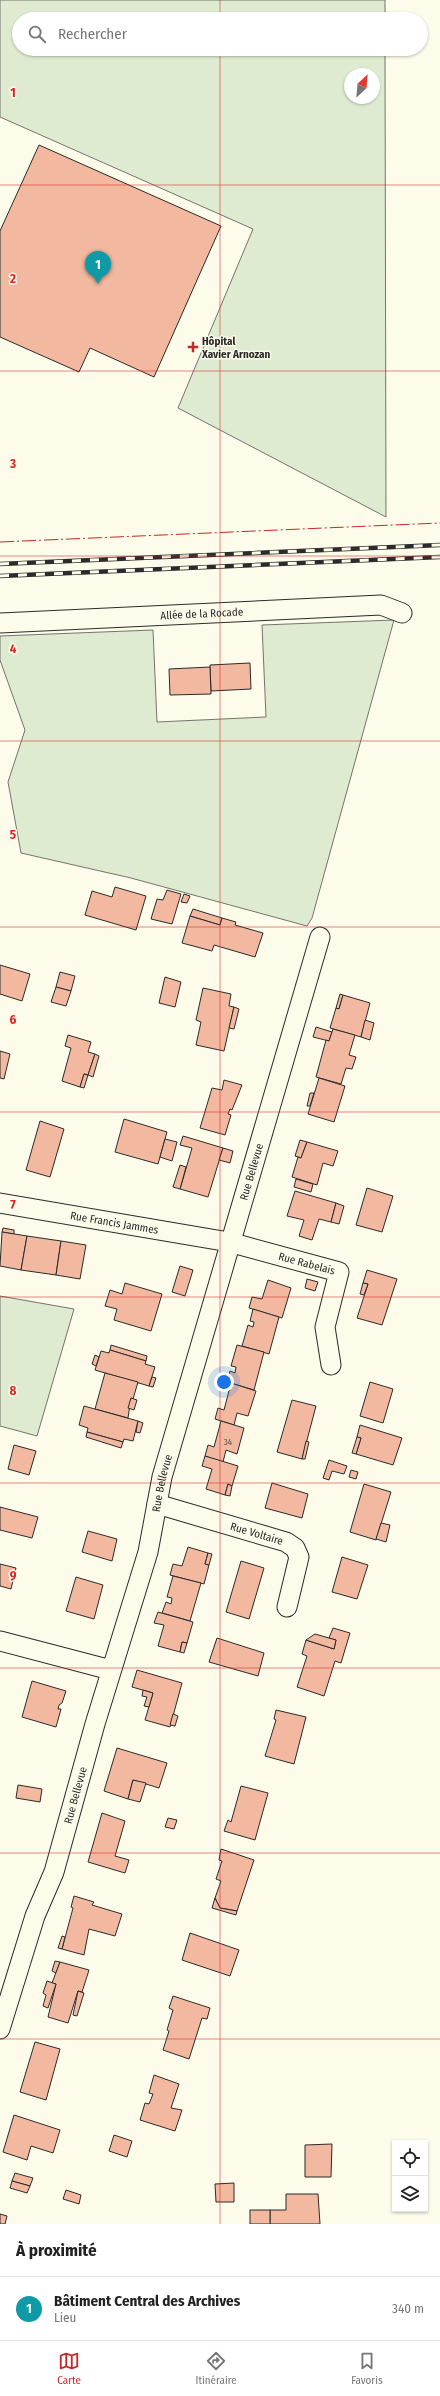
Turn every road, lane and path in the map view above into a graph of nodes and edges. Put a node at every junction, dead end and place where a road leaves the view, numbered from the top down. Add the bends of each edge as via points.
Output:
1 (402, 613) dead end
2 (0, 623) edge
3 (320, 937) dead end
4 (0, 1203) edge
5 (229, 1242) junction
6 (331, 1365) dead end
7 (157, 1504) junction
8 (287, 1607) dead end
9 (0, 1641) edge
10 (112, 1670) junction
11 (0, 2029) edge

1 - 2 street, Allée de la Rocade via 381,605
3 - 5 street, Rue Bellevue
4 - 5 street, Rue Francis Jammes
5 - 6 street, Rue Rabelais via 339,1272 324,1327
5 - 7 street, Rue Bellevue via 162,1477
7 - 8 street, Rue Voltaire via 286,1542 295,1548 299,1557
7 - 10 street, Rue Bellevue via 148,1552
9 - 10 street
10 - 11 street, Rue Bellevue via 54,1872 35,1916

